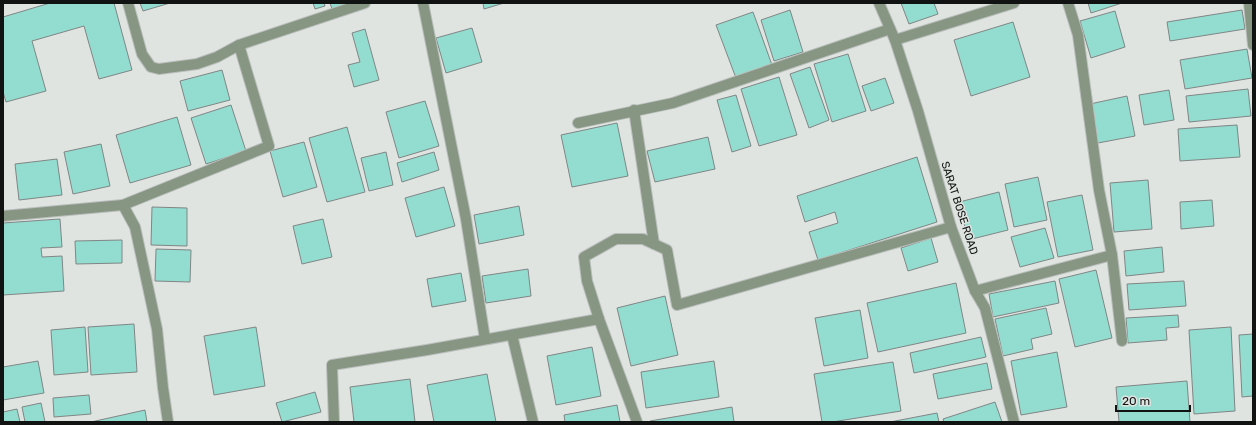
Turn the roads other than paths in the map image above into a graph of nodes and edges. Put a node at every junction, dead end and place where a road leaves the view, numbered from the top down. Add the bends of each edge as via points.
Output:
1 (128, 3) edge
2 (365, 3) edge
3 (423, 3) edge
4 (879, 3) edge
5 (1014, 3) edge
6 (1068, 3) edge
7 (1248, 3) edge
8 (890, 29) junction
9 (895, 40) junction
10 (239, 45) junction
11 (1253, 45) edge
12 (634, 110) junction
13 (578, 123) dead end
14 (123, 205) junction
15 (3, 216) edge
16 (952, 227) junction
17 (654, 244) junction
18 (1112, 255) junction
19 (975, 291) junction
20 (599, 319) junction
21 (512, 335) junction
22 (485, 339) junction
23 (1122, 340) dead end
24 (168, 422) edge
25 (334, 422) edge
26 (533, 422) edge
27 (637, 422) edge
28 (1014, 422) edge

1 - 10 street via 142,54 151,67 159,70 197,64
2 - 10 street
3 - 22 street via 466,219
4 - 8 street, SARAT BOSE ROAD
5 - 9 street
6 - 18 street via 1078,34 1098,190
7 - 11 street
8 - 9 street, SARAT BOSE ROAD
8 - 12 street via 673,102
9 - 16 street, SARAT BOSE ROAD
10 - 14 street via 269,146
12 - 13 street
12 - 17 street
14 - 15 street
14 - 24 street via 135,227 157,329
16 - 17 street via 678,305 667,250
16 - 19 street, SARAT BOSE ROAD
17 - 20 street via 643,239 616,239 584,257 587,281
18 - 19 street
18 - 23 street
19 - 28 street, SARAT BOSE ROAD via 985,308
20 - 21 street
20 - 27 street
21 - 22 street
21 - 26 street
22 - 25 street via 332,365

